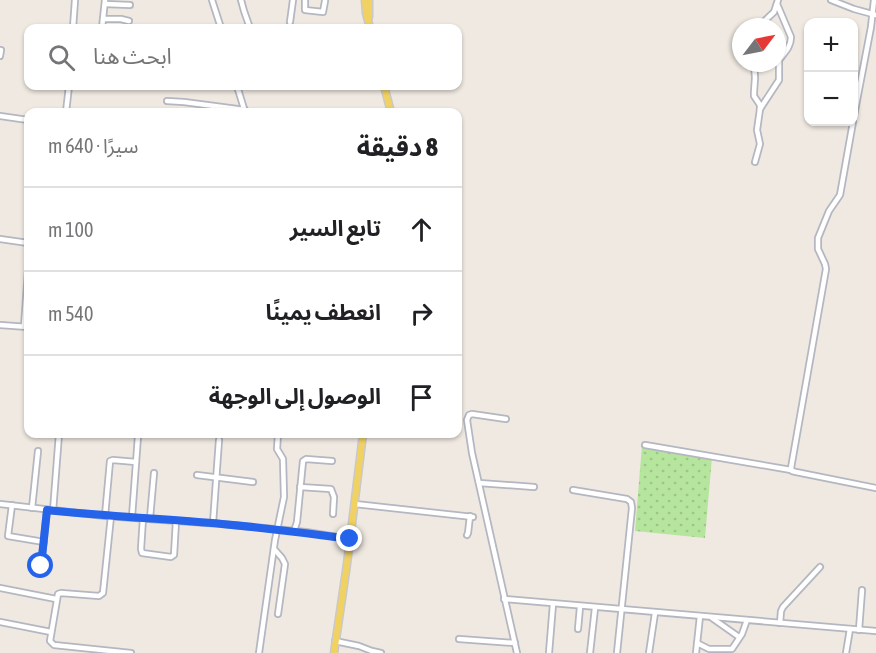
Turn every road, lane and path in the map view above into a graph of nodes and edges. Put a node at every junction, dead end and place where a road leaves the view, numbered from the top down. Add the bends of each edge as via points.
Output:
1 (75, 0) edge
2 (212, 0) edge
3 (241, 0) edge
4 (293, 0) edge
5 (305, 0) edge
6 (367, 0) edge
7 (831, 0) edge
8 (874, 0) edge
9 (325, 1) edge
10 (105, 2) edge
11 (777, 2) edge
12 (130, 5) dead end
13 (874, 15) edge
14 (768, 18) edge
15 (103, 20) junction
16 (129, 21) dead end
17 (290, 22) dead end
18 (73, 24) edge
19 (102, 24) edge
20 (220, 24) edge
21 (249, 24) edge
22 (370, 24) edge
23 (1, 50) edge
24 (0, 56) edge
25 (755, 72) edge
26 (69, 90) edge
27 (238, 90) edge
28 (385, 90) edge
29 (858, 96) edge
30 (167, 101) dead end
31 (66, 108) edge
32 (225, 108) edge
33 (244, 108) edge
34 (390, 108) edge
35 (760, 109) junction
36 (0, 116) edge
37 (24, 119) edge
38 (852, 126) edge
39 (755, 162) dead end
40 (0, 239) edge
41 (24, 242) edge
42 (0, 325) edge
43 (24, 326) edge
44 (506, 419) dead end
45 (59, 438) edge
46 (138, 438) edge
47 (278, 438) edge
48 (362, 438) edge
49 (219, 440) dead end
50 (645, 445) dead end
51 (38, 451) dead end
52 (136, 462) junction
53 (332, 462) dead end
54 (792, 470) junction
55 (154, 473) dead end
56 (197, 475) dead end
57 (216, 477) junction
58 (253, 482) dead end
59 (479, 483) junction
60 (300, 487) junction
61 (534, 488) dead end
62 (876, 488) edge
63 (573, 490) dead end
64 (0, 504) edge
65 (354, 504) junction
66 (12, 505) junction
67 (32, 508) junction
68 (50, 510) junction
69 (333, 514) dead end
70 (108, 516) junction
71 (132, 517) junction
72 (143, 518) junction
73 (150, 518) junction
74 (176, 521) junction
75 (213, 523) junction
76 (277, 530) junction
77 (294, 531) junction
78 (467, 536) dead end
79 (350, 539) junction
80 (44, 542) junction
81 (274, 549) junction
82 (41, 566) dead end
83 (820, 567) dead end
84 (269, 584) junction
85 (0, 588) edge
86 (862, 590) dead end
87 (282, 592) junction
88 (56, 599) junction
89 (504, 599) junction
90 (554, 604) junction
91 (580, 607) junction
92 (595, 608) junction
93 (622, 609) junction
94 (655, 613) junction
95 (278, 614) dead end
96 (700, 616) junction
97 (711, 617) junction
98 (747, 620) junction
99 (0, 622) edge
100 (780, 623) junction
101 (578, 629) dead end
102 (850, 629) junction
103 (859, 630) junction
104 (876, 631) edge
105 (51, 632) junction
106 (739, 637) junction
107 (459, 639) dead end
108 (336, 641) junction
109 (697, 643) junction
110 (515, 644) junction
111 (94, 651) edge
112 (130, 653) edge
113 (260, 653) edge
114 (334, 653) edge
115 (381, 653) edge
116 (517, 653) edge
117 (549, 653) edge
118 (590, 653) edge
119 (617, 653) edge
120 (649, 653) edge
121 (696, 653) edge
122 (846, 653) edge

1 - 18 street
2 - 20 street
3 - 21 street
4 - 17 street
5 - 9 street via 305,10 323,12
6 - 22 main road
7 - 13 street
8 - 13 street
10 - 12 street
10 - 15 street
11 - 14 street
11 - 35 street via 790,43 778,60 779,80
13 - 29 street
15 - 16 street
15 - 19 street
23 - 24 street
25 - 35 street via 754,92
26 - 31 street
27 - 33 street
28 - 34 main road
30 - 32 street
35 - 39 street via 760,144
36 - 37 street
38 - 54 street via 840,195 818,238 826,269
40 - 41 street
42 - 43 street
44 - 59 street via 472,414 468,417
45 - 68 street
46 - 52 street
47 - 76 street via 284,494
48 - 65 main road
49 - 57 street
50 - 54 street
51 - 67 street
52 - 70 street via 110,461
52 - 71 street
53 - 60 street via 304,460
54 - 62 street
55 - 73 street
56 - 57 street
57 - 58 street
57 - 75 street
59 - 61 street
59 - 89 street
60 - 69 street via 331,489
60 - 77 street
63 - 93 street via 631,502
64 - 66 street
65 - 78 street via 471,517
65 - 79 main road
66 - 67 street
66 - 80 street via 8,536
67 - 68 street
68 - 70 street
68 - 80 street
70 - 71 street
70 - 88 street via 103,594 60,592
71 - 72 street
72 - 73 street
72 - 74 street via 142,553 171,557
73 - 74 street
74 - 75 street
75 - 76 street
76 - 77 street
76 - 81 street
77 - 79 street
79 - 108 main road
80 - 82 street
81 - 84 street
81 - 87 street via 285,564
83 - 100 street via 783,607
84 - 87 street
84 - 113 street
85 - 88 street
86 - 103 street
87 - 95 street
88 - 105 street
89 - 90 street
89 - 110 street
90 - 91 street
90 - 117 street
91 - 92 street
91 - 101 street
92 - 93 street
92 - 118 street
93 - 94 street
93 - 119 street
94 - 96 street
94 - 120 street
96 - 97 street
96 - 109 street
97 - 98 street
97 - 106 street
98 - 100 street
98 - 106 street
99 - 105 street
100 - 102 street
102 - 103 street
102 - 122 street
103 - 104 street
105 - 111 street via 53,644
106 - 109 street via 731,650 710,649
107 - 110 street
108 - 114 main road
108 - 115 street
109 - 121 street
110 - 116 street
111 - 112 street

